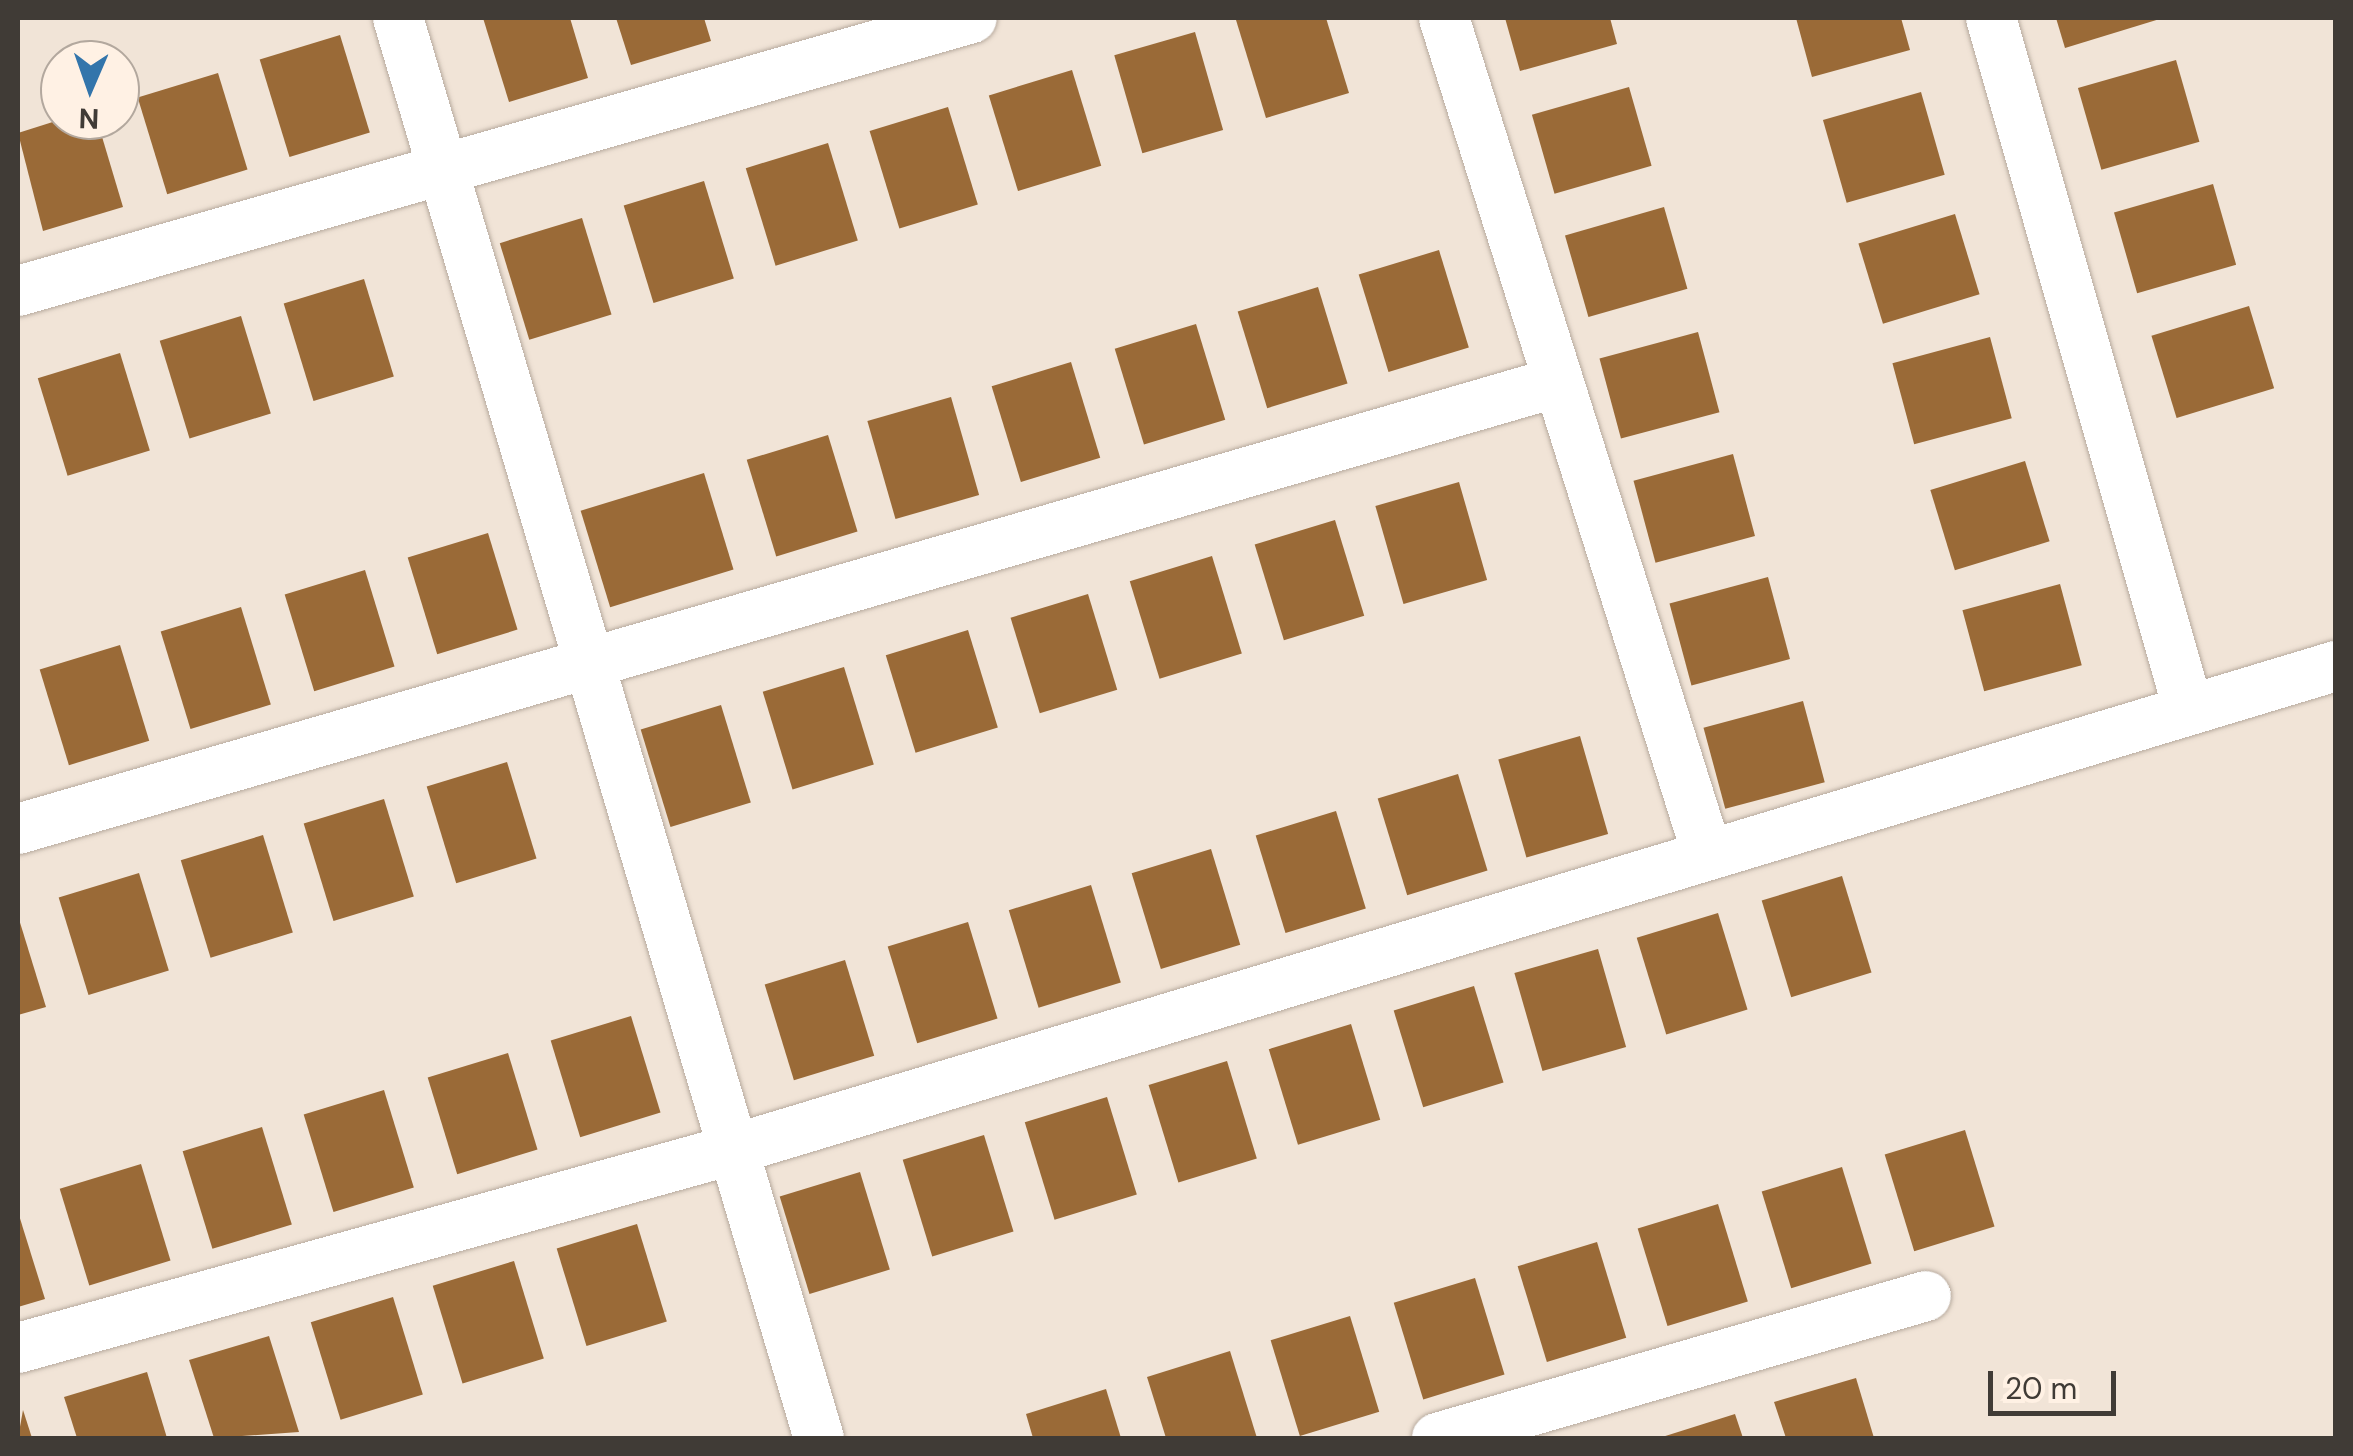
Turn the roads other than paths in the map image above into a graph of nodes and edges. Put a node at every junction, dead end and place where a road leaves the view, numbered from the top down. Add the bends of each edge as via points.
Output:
1 (398, 18) edge
2 (972, 18) edge
3 (1444, 18) edge
4 (1990, 18) edge
5 (445, 170) junction
6 (18, 291) edge
7 (1558, 382) junction
8 (585, 661) junction
9 (2336, 666) edge
10 (2188, 708) junction
11 (18, 829) edge
12 (1707, 853) junction
13 (735, 1149) junction
14 (1926, 1296) dead end
15 (18, 1348) edge
16 (819, 1438) edge
17 (1437, 1438) edge

1 - 5 street
2 - 5 street
3 - 7 street
4 - 10 street
5 - 6 street
5 - 8 street
7 - 8 street
7 - 12 street
8 - 11 street
8 - 13 street
9 - 10 street
10 - 12 street
12 - 13 street
13 - 15 street
13 - 16 street
14 - 17 street

